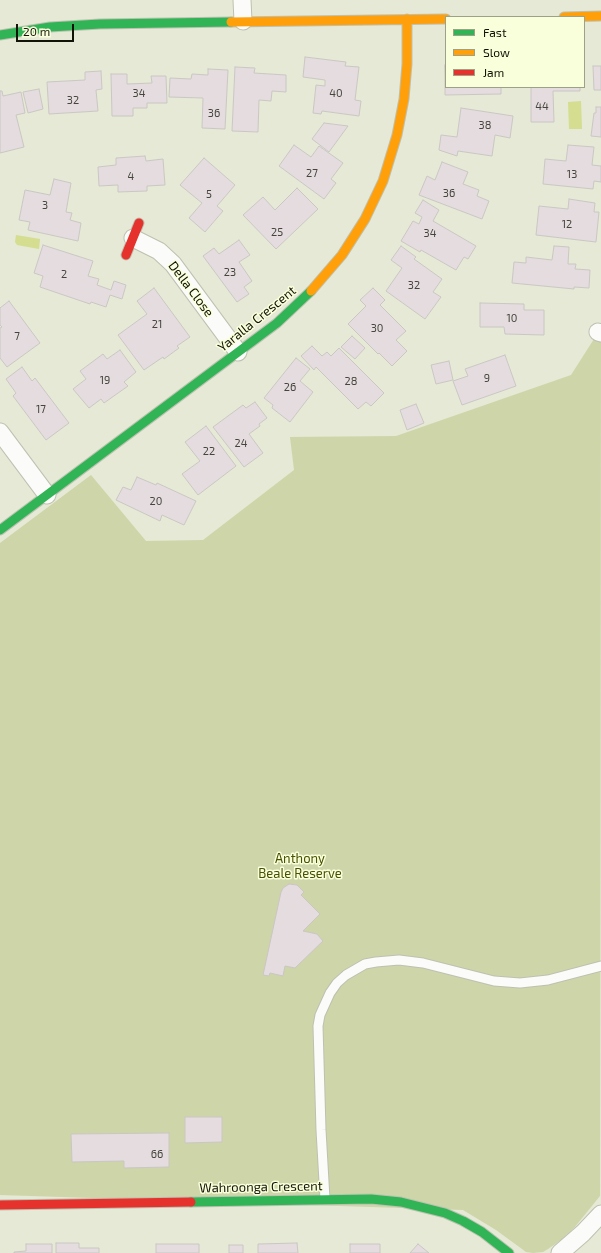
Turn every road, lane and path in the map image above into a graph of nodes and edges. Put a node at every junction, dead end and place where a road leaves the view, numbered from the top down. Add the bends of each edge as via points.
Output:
1 (242, 0) edge
2 (585, 16) edge
3 (601, 16) edge
4 (407, 19) junction
5 (445, 19) edge
6 (243, 21) junction
7 (0, 35) edge
8 (136, 230) joint
9 (126, 255) dead end
10 (238, 352) junction
11 (0, 432) edge
12 (47, 495) junction
13 (0, 530) edge
14 (601, 966) edge
15 (325, 1199) junction
16 (0, 1205) edge
17 (601, 1214) edge
18 (509, 1253) edge
19 (560, 1253) edge

1 - 6 street
2 - 3 street
4 - 5 street
4 - 6 street
4 - 10 street, Yaralla Crescent via 406,81 401,116 390,160 375,200 353,239 317,285 291,311
6 - 7 street via 81,25
8 - 9 street
8 - 10 street, Della Close via 173,264
10 - 12 street, Yaralla Crescent
11 - 12 street
12 - 13 street, Yaralla Crescent
14 - 15 lane via 548,980 520,983 494,982 423,963 405,961 376,962 361,966 346,975 330,993 318,1026
15 - 16 street, Wahroonga Crescent
15 - 18 street, Wahroonga Crescent via 401,1202 445,1213 482,1232
17 - 19 street

